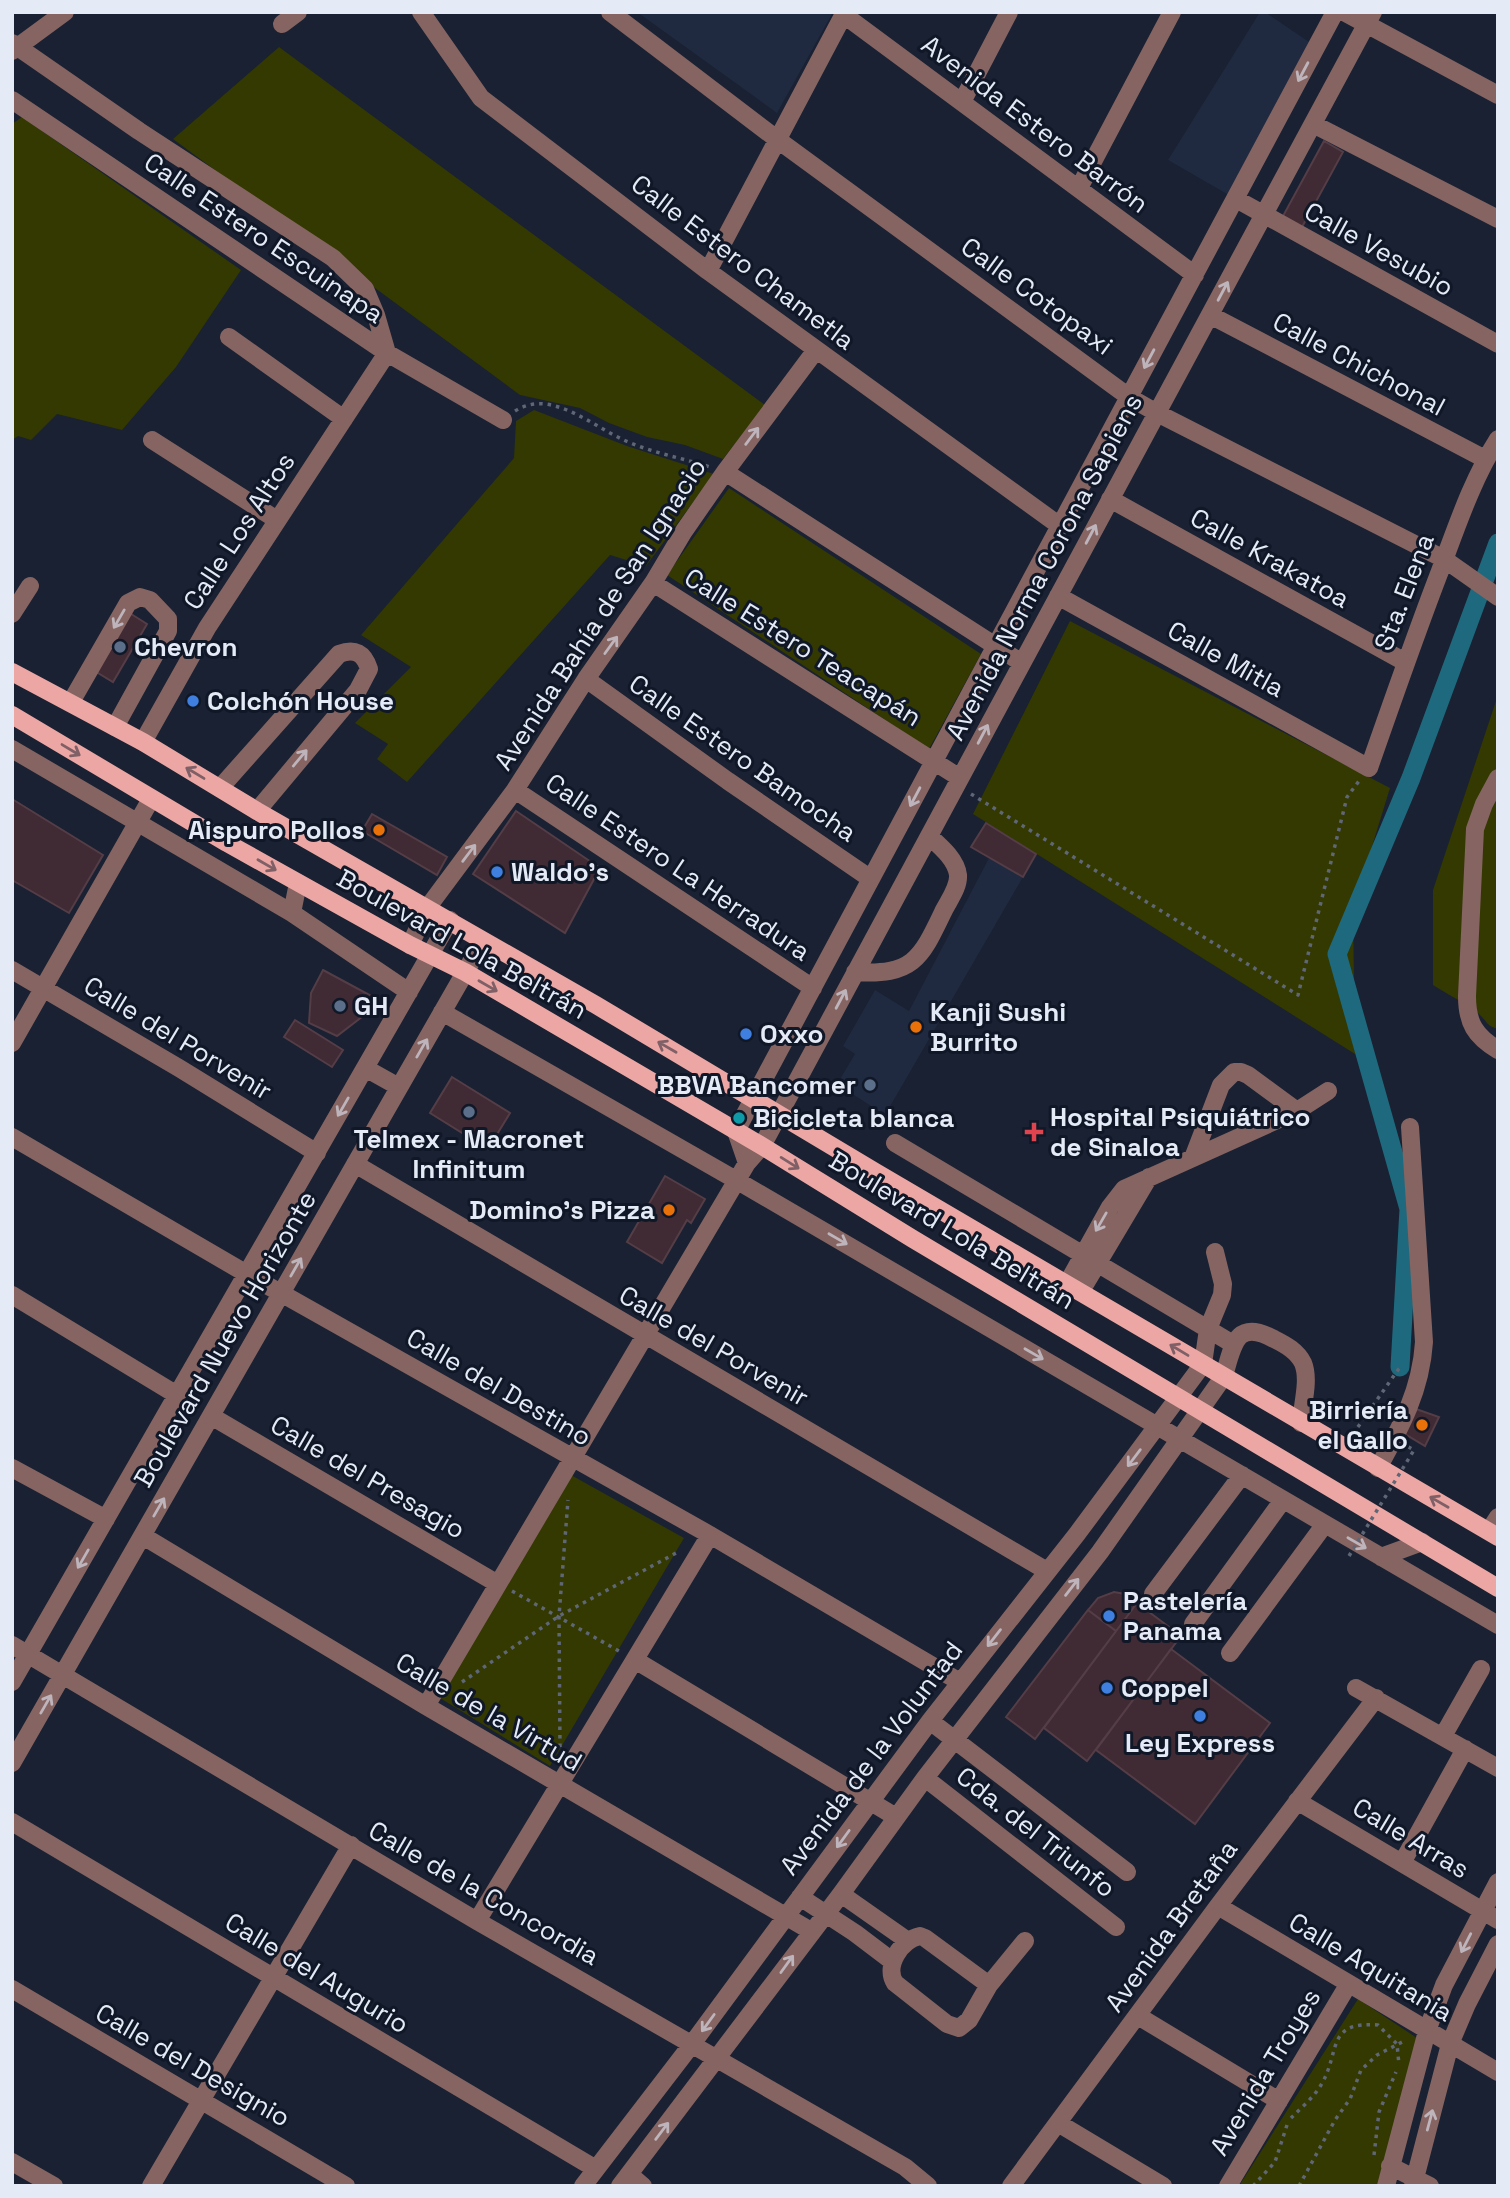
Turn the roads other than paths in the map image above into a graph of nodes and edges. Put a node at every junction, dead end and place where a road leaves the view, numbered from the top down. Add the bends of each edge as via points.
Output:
1 (65, 12) edge
2 (298, 12) edge
3 (421, 12) edge
4 (610, 12) edge
5 (1009, 12) edge
6 (1172, 12) edge
7 (1335, 12) edge
8 (1344, 12) edge
9 (845, 14) edge
10 (1370, 18) edge
11 (282, 24) dead end
12 (14, 47) edge
13 (1498, 95) edge
14 (12, 100) edge
15 (962, 102) junction
16 (1313, 124) junction
17 (778, 140) junction
18 (1079, 188) junction
19 (1236, 199) junction
20 (1264, 215) junction
21 (1498, 219) edge
22 (708, 271) junction
23 (1195, 275) junction
24 (1210, 315) junction
25 (229, 337) dead end
26 (1498, 344) edge
27 (816, 350) junction
28 (387, 353) junction
29 (1129, 397) junction
30 (1157, 414) junction
31 (344, 419) junction
32 (503, 420) road end
33 (1498, 439) edge
34 (152, 440) dead end
35 (1485, 459) junction
36 (725, 472) junction
37 (1110, 499) junction
38 (277, 520) junction
39 (1060, 526) junction
40 (1444, 559) junction
41 (653, 583) junction
42 (30, 586) dead end
43 (1058, 596) junction
44 (1498, 597) edge
45 (12, 614) edge
46 (995, 647) junction
47 (1405, 662) junction
48 (1022, 663) junction
49 (12, 671) edge
50 (586, 679) junction
51 (71, 702) junction
52 (20, 719) edge
53 (115, 727) junction
54 (144, 742) junction
55 (13, 750) edge
56 (934, 761) junction
57 (1369, 768) joint
58 (1498, 778) edge
59 (958, 782) junction
60 (220, 788) junction
61 (515, 790) junction
62 (151, 799) junction
63 (257, 811) junction
64 (137, 824) junction
65 (929, 836) junction
66 (871, 879) junction
67 (298, 883) junction
68 (428, 907) junction
69 (292, 913) junction
70 (450, 920) junction
71 (483, 941) junction
72 (410, 945) junction
73 (430, 955) junction
74 (12, 970) edge
75 (465, 972) junction
76 (855, 972) junction
77 (44, 988) junction
78 (813, 988) junction
79 (409, 992) junction
80 (442, 1012) junction
81 (12, 1043) edge
82 (1498, 1050) edge
83 (365, 1068) junction
84 (399, 1087) junction
85 (1328, 1091) dead end
86 (754, 1098) junction
87 (1297, 1111) junction
88 (779, 1113) junction
89 (1410, 1127) dead end
90 (736, 1131) junction
91 (12, 1137) edge
92 (895, 1143) dead end
93 (762, 1146) junction
94 (317, 1153) junction
95 (1193, 1158) junction
96 (747, 1163) junction
97 (355, 1164) junction
98 (736, 1180) junction
99 (1215, 1252) dead end
100 (1090, 1259) junction
101 (247, 1274) junction
102 (1074, 1287) junction
103 (281, 1293) junction
104 (12, 1295) edge
105 (1208, 1329) junction
106 (645, 1336) junction
107 (1233, 1344) junction
108 (1203, 1364) junction
109 (1224, 1376) junction
110 (177, 1395) junction
111 (1179, 1396) junction
112 (1201, 1409) junction
113 (211, 1416) junction
114 (1301, 1423) junction
115 (1158, 1426) junction
116 (1180, 1439) junction
117 (572, 1459) junction
118 (12, 1468) edge
119 (1378, 1468) junction
120 (1242, 1475) junction
121 (1283, 1500) junction
122 (106, 1519) junction
123 (1325, 1524) junction
124 (1495, 1528) edge
125 (1077, 1534) junction
126 (710, 1535) junction
127 (142, 1536) junction
128 (1422, 1542) junction
129 (1100, 1552) junction
130 (1381, 1557) junction
131 (1047, 1571) junction
132 (498, 1584) junction
133 (1498, 1588) edge
134 (1153, 1594) dead end
135 (1193, 1624) dead end
136 (1498, 1625) edge
137 (12, 1645) edge
138 (1230, 1653) dead end
139 (28, 1654) junction
140 (635, 1660) junction
141 (1481, 1670) dead end
142 (64, 1674) junction
143 (12, 1682) edge
144 (960, 1682) junction
145 (1356, 1688) dead end
146 (1376, 1699) junction
147 (426, 1706) junction
148 (930, 1721) junction
149 (1443, 1736) junction
150 (954, 1740) junction
151 (1465, 1749) junction
152 (12, 1763) edge
153 (1498, 1768) edge
154 (925, 1778) junction
155 (560, 1784) junction
156 (871, 1800) junction
157 (1297, 1801) junction
158 (896, 1816) junction
159 (12, 1822) edge
160 (351, 1845) junction
161 (1402, 1863) junction
162 (1127, 1872) dead end
163 (1498, 1882) edge
164 (841, 1894) junction
165 (800, 1897) junction
166 (1218, 1906) junction
167 (825, 1912) junction
168 (869, 1914) junction
169 (1490, 1916) edge
170 (786, 1917) junction
171 (477, 1922) junction
172 (1116, 1927) dead end
173 (811, 1931) junction
174 (855, 1933) junction
175 (908, 1941) junction
176 (1026, 1941) dead end
177 (1498, 1944) edge
178 (892, 1961) junction
179 (273, 1978) junction
180 (1348, 1984) junction
181 (989, 1985) junction
182 (12, 1989) edge
183 (1138, 2016) junction
184 (1427, 2031) junction
185 (1450, 2044) junction
186 (692, 2045) junction
187 (717, 2058) junction
188 (1498, 2072) edge
189 (201, 2100) junction
190 (1279, 2101) junction
191 (1058, 2123) junction
192 (12, 2162) edge
193 (1391, 2166) junction
194 (596, 2169) junction
195 (631, 2182) edge
196 (1419, 2183) edge
197 (340, 2184) edge
198 (54, 2186) edge
199 (151, 2186) edge
200 (583, 2186) edge
201 (928, 2186) edge
202 (1011, 2186) edge
203 (1163, 2186) edge
204 (1228, 2186) edge
205 (1386, 2186) edge

1 - 12 street
2 - 11 street
3 - 22 street, Calle Estero Chametla via 481,98
4 - 17 street, Calle Cotopaxi
5 - 15 street
6 - 18 street
7 -> 19 street, Avenida Norma Corona Sapiens
8 - 10 street
9 - 15 street, Avenida Estero Barrón
9 - 17 street
10 - 13 street
10 - 16 street, Avenida Norma Corona Sapiens
12 - 28 street, Calle Estero Escuinapa via 333,258 365,289
14 - 28 street, Calle Estero Escuinapa
15 - 18 street, Avenida Estero Barrón
16 - 20 street, Avenida Norma Corona Sapiens
16 - 21 street
17 - 22 street
17 - 29 street, Calle Cotopaxi
18 - 23 street, Avenida Estero Barrón
19 - 20 street, Calle Vesubio
19 - 23 street, Avenida Norma Corona Sapiens
24 -> 20 street, Avenida Norma Corona Sapiens
20 - 26 street, Calle Vesubio
22 - 27 street, Calle Estero Chametla
23 -> 29 street, Avenida Norma Corona Sapiens
24 - 30 street, Avenida Norma Corona Sapiens
24 - 35 street, Calle Chichonal
25 - 31 street
36 -> 27 street, Avenida Bahía de San Ignacio
27 - 39 street, Calle Estero Chametla
28 - 31 street, Calle Los Altos
28 - 32 street
29 - 30 street, Calle Cotopaxi
29 - 39 street, Avenida Norma Corona Sapiens
30 - 37 street, Avenida Norma Corona Sapiens
30 - 40 street, Calle Cotopaxi
31 - 38 street, Calle Los Altos
33 - 35 street, Sta. Elena
34 - 38 street
35 - 40 street, Sta. Elena
36 - 41 street, Avenida Bahía de San Ignacio
36 - 46 street
43 -> 37 street, Avenida Norma Corona Sapiens
37 - 47 street, Calle Krakatoa
38 - 54 street, Calle Los Altos via 207,628
39 - 46 street, Avenida Norma Corona Sapiens
40 - 44 street, Calle Cotopaxi
40 - 47 street, Sta. Elena
50 -> 41 street, Avenida Bahía de San Ignacio
41 - 56 street, Calle Estero Teacapán
42 - 45 street
43 - 48 street, Avenida Norma Corona Sapiens
43 - 57 street, Calle Mitla
46 - 48 street
46 - 56 street, Avenida Norma Corona Sapiens
47 - 57 street, Sta. Elena
59 -> 48 street, Avenida Norma Corona Sapiens
49 - 51 main road, Boulevard Lola Beltrán
50 - 61 street, Avenida Bahía de San Ignacio
50 - 66 street, Calle Estero Bamocha
51 - 53 main road, Boulevard Lola Beltrán
53 -> 51 street via 168,631 168,619 150,600 140,597 128,603
52 - 55 street
52 -> 62 main road, Boulevard Lola Beltrán
53 - 54 main road, Boulevard Lola Beltrán
60 -> 54 main road, Boulevard Lola Beltrán
55 - 64 street
56 - 59 street, Calle Estero Teacapán
56 -> 66 street, Avenida Norma Corona Sapiens
58 - 82 street via 1475,829 1466,996 1473,1028
59 - 65 street, Avenida Norma Corona Sapiens
60 - 63 main road, Boulevard Lola Beltrán
63 -> 60 street via 358,690 369,669 360,654 339,654
68 -> 61 street, Avenida Bahía de San Ignacio
61 - 78 street, Calle Estero La Herradura
62 - 64 street
62 -> 67 main road, Boulevard Lola Beltrán
63 - 68 main road, Boulevard Lola Beltrán
64 - 69 street
64 - 77 street
65 - 76 street, Avenida Norma Corona Sapiens
65 - 76 street via 958,873 930,938 921,953 894,972
66 - 78 street, Avenida Norma Corona Sapiens
67 - 69 street
67 - 72 main road, Boulevard Lola Beltrán
68 - 70 main road, Boulevard Lola Beltrán
68 - 72 street, Avenida Bahía de San Ignacio
69 - 79 street
70 - 71 main road, Boulevard Lola Beltrán
70 - 73 street, Boulevard Nuevo Horizonte
71 - 75 street, Boulevard Nuevo Horizonte
86 -> 71 main road, Boulevard Lola Beltrán
72 - 73 main road, Boulevard Lola Beltrán
73 - 75 main road, Boulevard Lola Beltrán
73 - 79 street, Boulevard Nuevo Horizonte
74 - 77 street, Calle del Porvenir
75 - 80 street, Boulevard Nuevo Horizonte
75 -> 90 main road, Boulevard Lola Beltrán
88 -> 76 street, Avenida Norma Corona Sapiens
77 - 81 street
77 - 94 street, Calle del Porvenir
78 - 86 street, Avenida Norma Corona Sapiens
79 - 83 street, Boulevard Nuevo Horizonte
84 -> 80 street, Boulevard Nuevo Horizonte
80 - 98 street
83 - 84 street
83 -> 94 street, Boulevard Nuevo Horizonte
84 - 97 street, Boulevard Nuevo Horizonte
85 - 87 street
86 - 88 main road, Boulevard Lola Beltrán
86 - 90 street, Avenida Norma Corona Sapiens
87 - 95 street
87 - 95 street via 1248,1075 1234,1072 1221,1085
88 - 93 street, Avenida Norma Corona Sapiens
88 - 102 main road, Boulevard Lola Beltrán
89 - 119 street via 1423,1367 1408,1415
90 - 93 main road, Boulevard Lola Beltrán
90 - 96 street
91 - 101 street, Calle del Destino
92 - 100 street
93 - 96 street, Avenida Norma Corona Sapiens
93 -> 111 main road, Boulevard Lola Beltrán
94 - 101 street, Boulevard Nuevo Horizonte
95 - 100 street via 1133,1184 1117,1196
96 - 98 street, Avenida Norma Corona Sapiens
103 -> 97 street, Boulevard Nuevo Horizonte
97 - 106 street, Calle del Porvenir
98 - 106 street, Avenida Norma Corona Sapiens
98 -> 115 street
99 - 105 street via 1223,1295
100 - 102 street
100 - 105 street
101 - 103 street, Calle del Destino
101 - 110 street, Boulevard Nuevo Horizonte
108 -> 102 main road, Boulevard Lola Beltrán
103 - 113 street, Boulevard Nuevo Horizonte
103 - 117 street, Calle del Destino
104 - 110 street
105 - 107 street
105 - 108 street
106 - 117 street, Avenida Norma Corona Sapiens
106 - 131 street, Calle del Porvenir
107 - 109 street, Avenida de la Voluntad
107 - 114 street via 1242,1334 1258,1331 1297,1354 1306,1373
108 - 109 main road, Boulevard Lola Beltrán
108 - 111 street, Avenida de la Voluntad
109 - 112 street, Avenida de la Voluntad
109 - 114 main road, Boulevard Lola Beltrán
110 - 122 street, Boulevard Nuevo Horizonte
111 - 112 main road, Boulevard Lola Beltrán
111 - 115 street, Avenida de la Voluntad
112 - 116 street, Avenida de la Voluntad
112 - 128 main road, Boulevard Lola Beltrán
127 -> 113 street, Boulevard Nuevo Horizonte
113 - 132 street, Calle del Presagio
114 - 119 main road, Boulevard Lola Beltrán
115 - 116 street
115 -> 125 street, Avenida de la Voluntad
116 - 120 street
116 - 129 street, Avenida de la Voluntad
117 - 126 street, Calle del Destino
117 - 132 street, Avenida Norma Corona Sapiens
118 - 122 street
124 -> 119 main road, Boulevard Lola Beltrán
120 - 121 street
120 - 134 street
121 - 123 street
121 - 135 street
122 -> 139 street, Boulevard Nuevo Horizonte
123 -> 130 street
123 - 138 street
125 - 129 street
125 - 131 street, Avenida de la Voluntad
126 - 140 street
126 - 144 street, Calle del Destino
127 - 142 street, Boulevard Nuevo Horizonte
127 - 147 street, Calle de la Virtud
128 - 130 street
128 - 133 main road, Boulevard Lola Beltrán
150 -> 129 street, Avenida de la Voluntad
130 - 136 street
131 -> 144 street, Avenida de la Voluntad
132 - 147 street, Avenida Norma Corona Sapiens
137 - 139 street, Calle de la Concordia
139 - 142 street, Calle de la Concordia
139 - 143 street, Boulevard Nuevo Horizonte
140 - 155 street
140 - 156 street
141 - 149 street
152 -> 142 street, Boulevard Nuevo Horizonte
142 - 160 street, Calle de la Concordia
144 - 148 street, Avenida de la Voluntad
145 - 146 street
146 - 149 street
146 - 157 street, Avenida Bretaña
147 - 155 street, Calle de la Virtud
148 - 150 street
148 - 156 street, Avenida de la Voluntad
149 - 151 street
150 - 154 street, Avenida de la Voluntad
150 - 162 street
151 - 153 street
151 - 161 street
154 - 158 street, Avenida de la Voluntad
154 - 172 street, Cda. del Triunfo
155 - 170 street, Calle de la Virtud
155 - 171 street
156 - 158 street
156 -> 165 street, Avenida de la Voluntad
157 - 161 street, Calle Arras
157 - 166 street, Avenida Bretaña
158 - 164 street, Avenida de la Voluntad
159 - 179 street, Calle del Augurio
160 - 171 street, Calle de la Concordia
160 - 179 street
161 - 169 street, Calle Arras
163 - 169 street
164 - 167 street, Avenida de la Voluntad
164 - 168 street
165 - 167 street
165 - 170 street, Avenida de la Voluntad
166 - 180 street, Calle Aquitania
166 - 183 street, Avenida Bretaña
167 - 173 street, Avenida de la Voluntad
167 - 174 street
168 - 174 street
168 - 175 street
169 -> 184 street via 1444,1985
170 - 173 street, Calle de la Virtud
170 -> 186 street, Avenida de la Voluntad
171 - 186 street, Calle de la Concordia
187 -> 173 street, Avenida de la Voluntad
174 - 178 street
175 - 178 street
175 - 181 street via 925,1938
176 - 181 street
177 - 185 street
178 - 181 street via 895,1983 953,2028 968,2020
179 - 189 street
179 - 194 street, Calle del Augurio
180 - 184 street, Calle Aquitania
180 - 190 street, Avenida Troyes
182 - 189 street, Calle del Designio
183 - 190 street
183 - 191 street, Avenida Bretaña
184 - 185 street, Calle Aquitania
184 - 193 street
185 - 188 street, Calle Aquitania
196 -> 185 street
186 - 187 street, Calle de la Concordia
186 - 194 street, Avenida de la Voluntad
195 -> 187 street, Avenida de la Voluntad
187 - 201 street, Calle de la Concordia via 905,2167
189 - 197 street, Calle del Designio
189 - 199 street
190 - 204 street, Avenida Troyes
191 - 202 street, Avenida Bretaña
191 - 203 street
192 - 198 street
193 - 196 street
193 - 205 street
194 - 200 street, Avenida de la Voluntad

